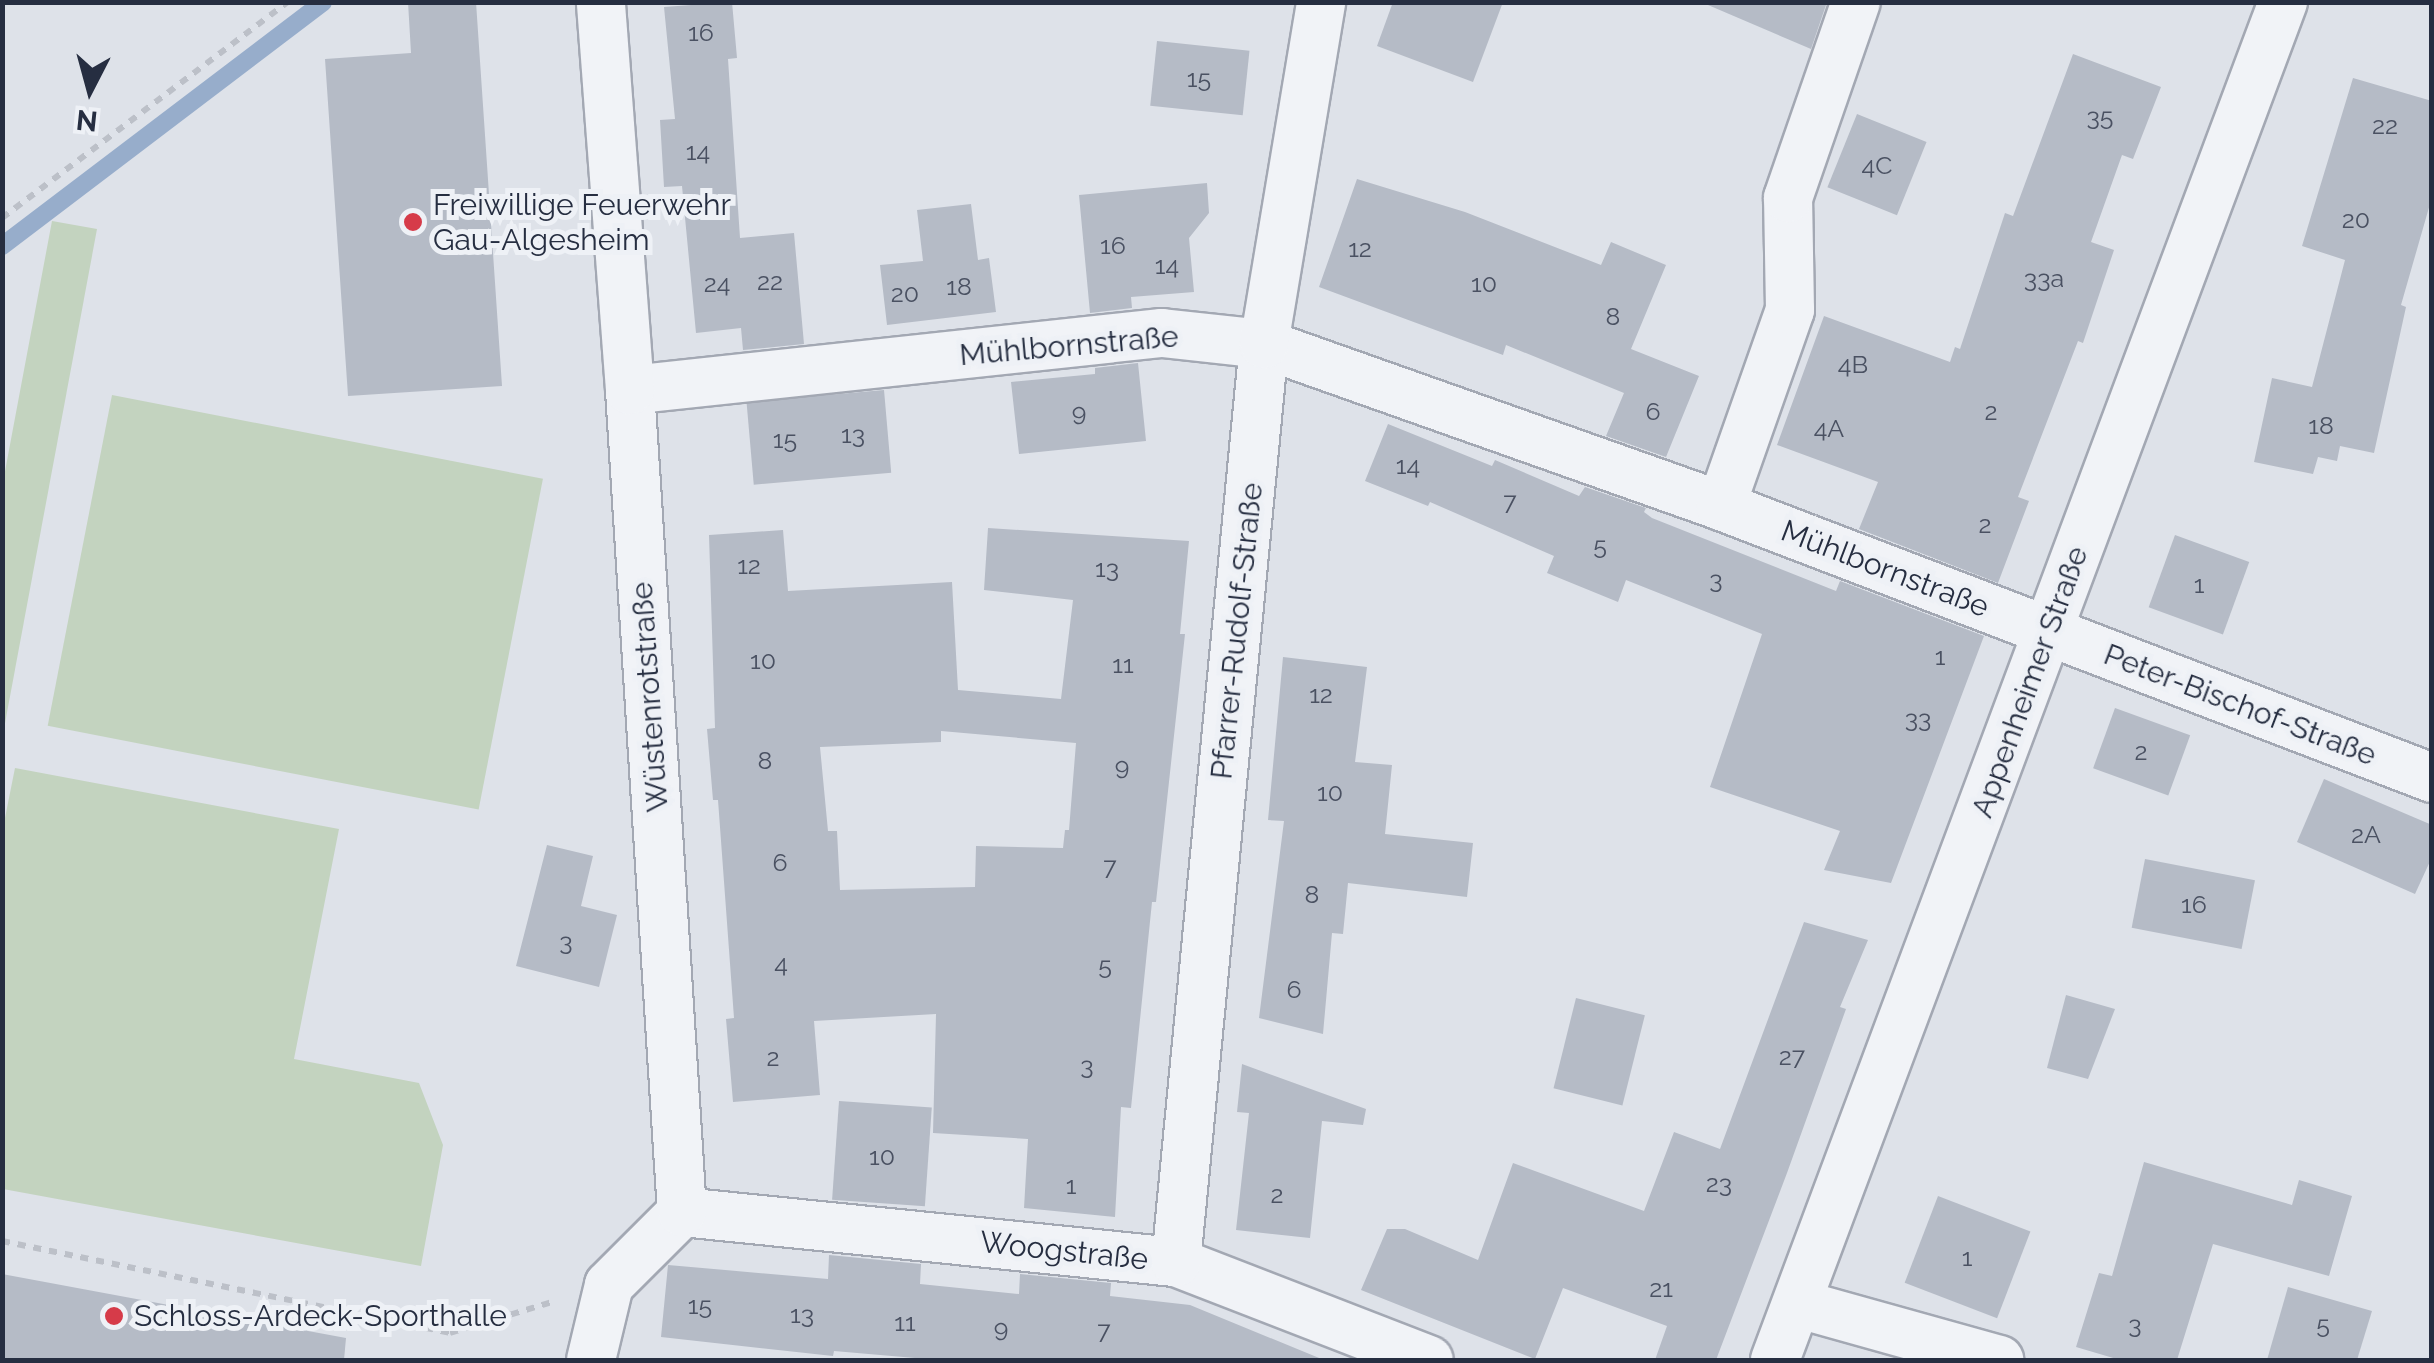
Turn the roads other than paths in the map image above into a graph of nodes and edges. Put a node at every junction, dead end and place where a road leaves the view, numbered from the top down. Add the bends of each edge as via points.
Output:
1 (600, 2) edge
2 (1321, 2) edge
3 (1856, 2) edge
4 (2284, 2) edge
5 (1264, 344) junction
6 (630, 390) junction
7 (1721, 506) junction
8 (2048, 632) junction
9 (2432, 778) edge
10 (682, 1212) junction
11 (1176, 1262) junction
12 (1799, 1304) junction
13 (591, 1360) edge
14 (1429, 1360) edge
15 (1775, 1360) edge
16 (1999, 1360) edge

1 - 6 street, Wüstenrotstraße
2 - 5 street, Pfarrer-Rudolf-Straße
3 - 7 street via 1788,198 1790,310
4 - 8 street, Appenheimer Straße
5 - 6 street, Mühlbornstraße via 1162,333
5 - 7 street, Mühlbornstraße
5 - 11 street, Pfarrer-Rudolf-Straße
6 - 10 street, Wüstenrotstraße
7 - 8 street, Mühlbornstraße
8 - 9 street, Peter-Bischof-Straße
8 - 12 street, Appenheimer Straße
10 - 11 street, Woogstraße
10 - 13 street via 609,1285
11 - 14 street, Woogstraße
12 - 15 street, Appenheimer Straße
12 - 16 street

